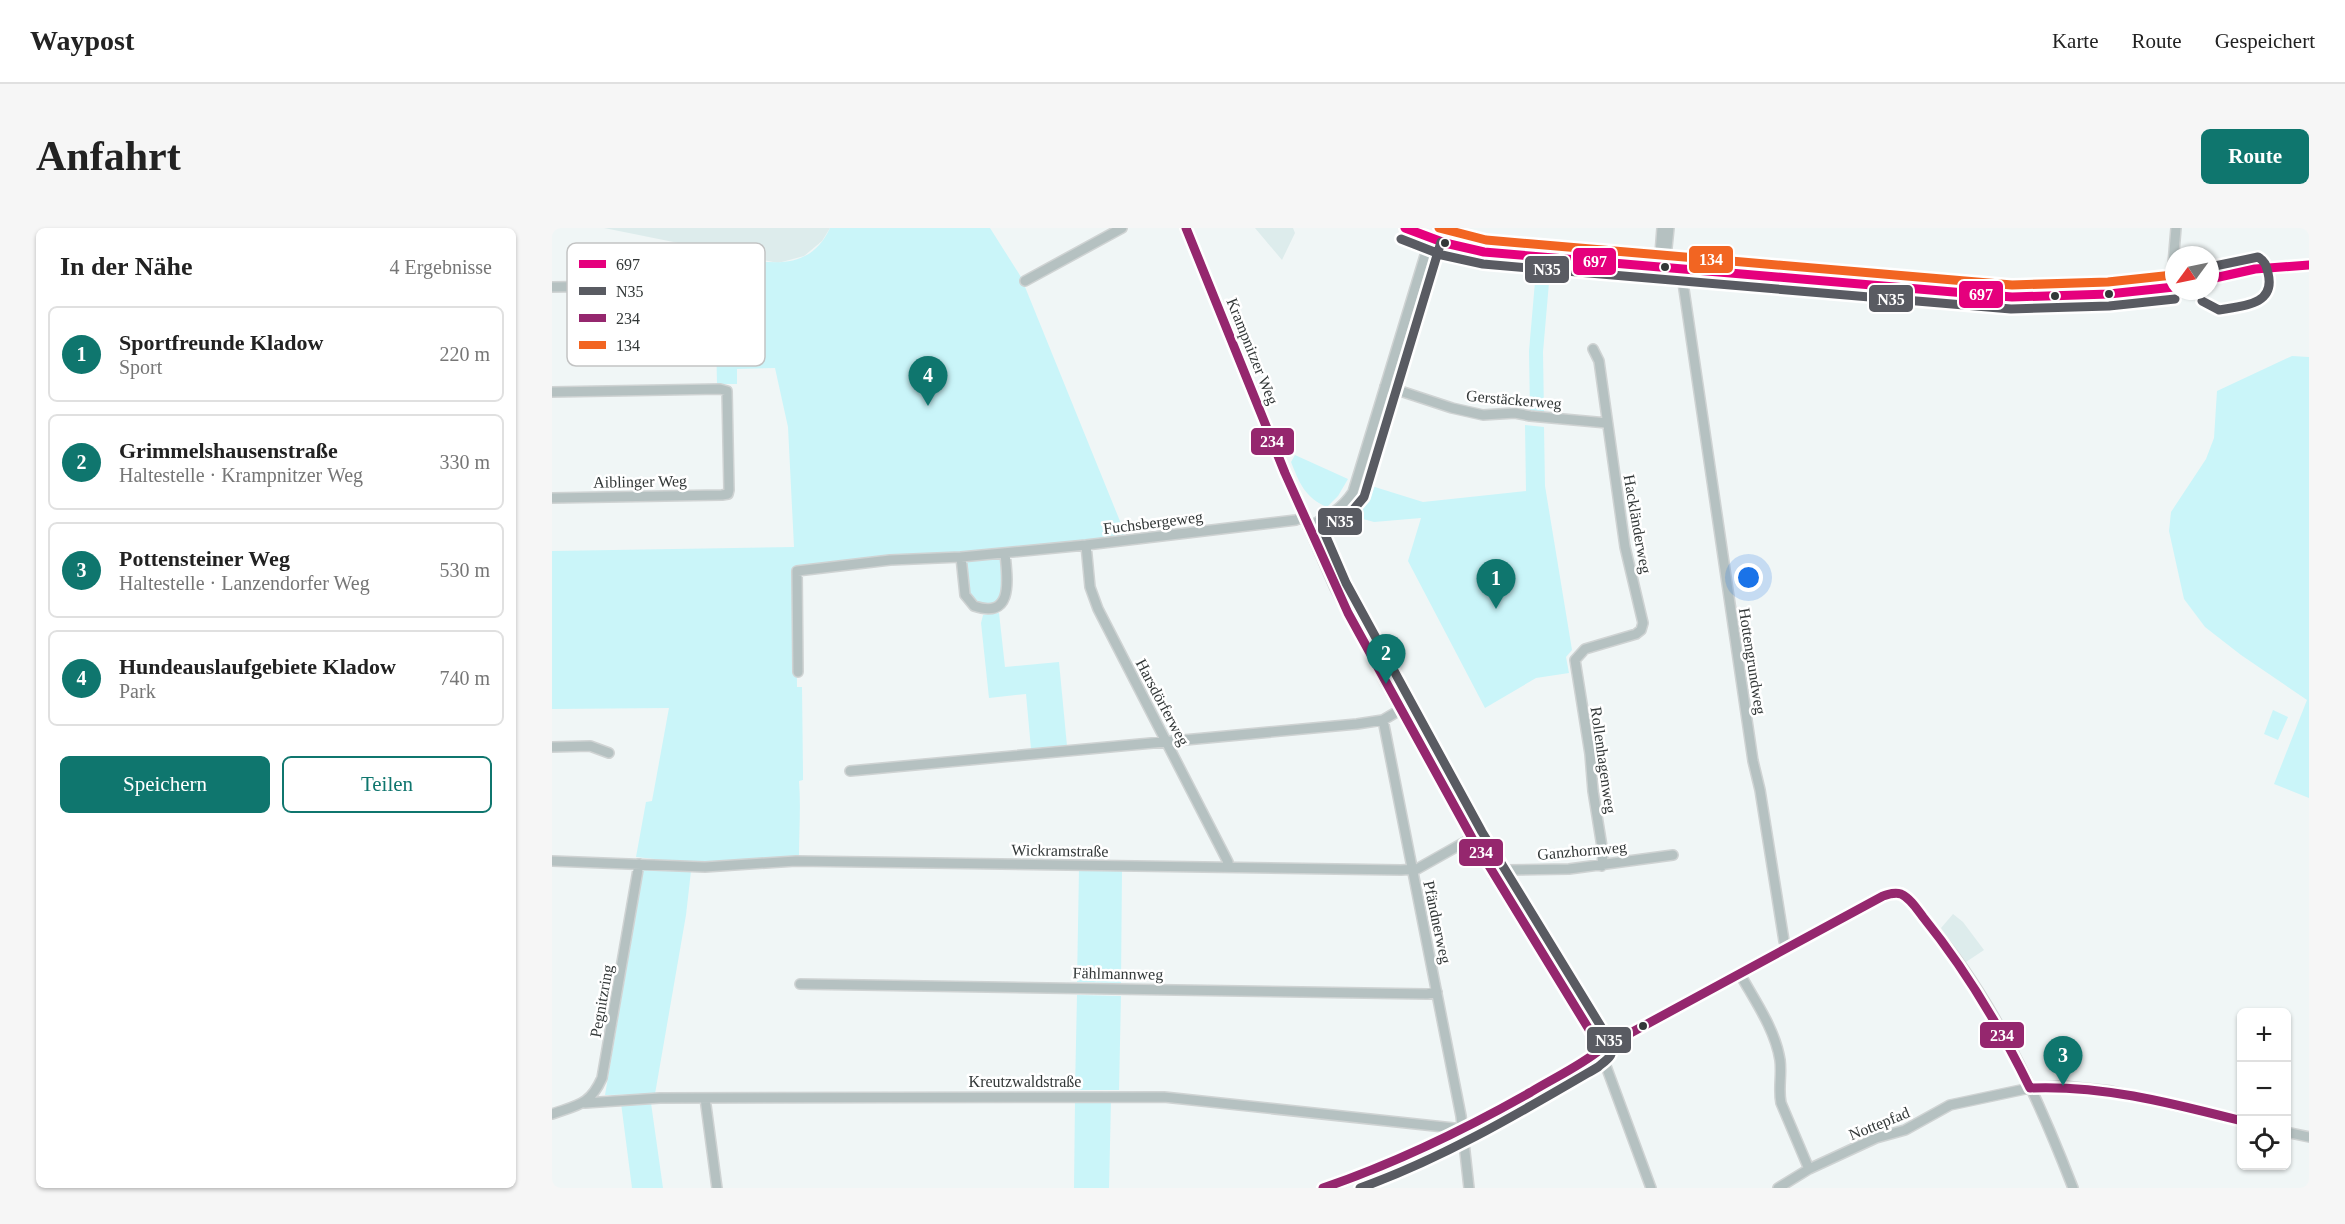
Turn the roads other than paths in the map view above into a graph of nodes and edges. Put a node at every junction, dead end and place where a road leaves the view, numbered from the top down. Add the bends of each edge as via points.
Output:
1 (1122, 228) edge
2 (1186, 228) edge
3 (1405, 228) edge
4 (1662, 228) edge
5 (1669, 228) edge
6 (2176, 228) edge
7 (1427, 234) edge
8 (2175, 246) edge
9 (2309, 265) edge
10 (1662, 267) junction
11 (1681, 269) junction
12 (2219, 277) edge
13 (1025, 281) dead end
14 (552, 287) edge
15 (567, 287) edge
16 (2165, 288) edge
17 (1593, 349) dead end
18 (1385, 386) junction
19 (552, 392) edge
20 (1607, 423) junction
21 (552, 498) edge
22 (1304, 516) junction
23 (1308, 527) junction
24 (1086, 545) junction
25 (1005, 553) junction
26 (961, 557) junction
27 (1575, 660) joint
28 (798, 672) dead end
29 (1400, 710) junction
30 (1383, 720) junction
31 (1166, 742) junction
32 (552, 747) edge
33 (609, 753) dead end
34 (850, 771) dead end
35 (1472, 838) junction
36 (1673, 855) dead end
37 (552, 861) edge
38 (639, 864) junction
39 (1602, 866) junction
40 (1228, 867) junction
41 (1412, 870) junction
42 (1494, 876) junction
43 (1788, 948) junction
44 (1740, 974) junction
45 (800, 984) dead end
46 (1437, 992) junction
47 (1601, 1049) junction
48 (2030, 1088) junction
49 (705, 1098) junction
50 (585, 1103) junction
51 (552, 1114) edge
52 (2237, 1120) edge
53 (1463, 1129) junction
54 (2291, 1133) edge
55 (2309, 1137) edge
56 (1809, 1169) junction
57 (717, 1188) edge
58 (1323, 1188) edge
59 (1469, 1188) edge
60 (1651, 1188) edge
61 (1778, 1188) edge
62 (2073, 1188) edge

1 - 13 street
2 - 22 street, Krampnitzer Weg
3 - 7 street
4 - 10 street
5 - 10 street
6 - 8 street
7 - 10 street via 1457,247 1484,252
7 - 18 street
9 - 12 street via 2255,269
10 - 11 street
11 - 16 street via 2012,297
11 - 43 street, Hottengrundweg via 1753,761
14 - 15 street
17 - 20 street, Hackländerweg via 1599,361
18 - 20 street, Gerstäckerweg via 1483,415 1515,413
18 - 23 street via 1353,492 1330,516
19 - 21 street, Aiblinger Weg via 726,391 728,494
20 - 27 street, Hackländerweg via 1625,547 1643,627 1636,634 1585,649
22 - 23 street, Krampnitzer Weg
22 - 24 street, Fuchsbergeweg
23 - 29 street, Krampnitzer Weg via 1339,596
24 - 25 street, Fuchsbergeweg
24 - 31 street, Harsdörferweg via 1090,587 1098,609
25 - 26 street, Fuchsbergeweg
25 - 26 street via 1006,597 990,609 974,606 965,595
26 - 28 street, Fuchsbergeweg via 913,558 797,571
27 - 39 street, Rollenhagenweg
29 - 30 street
29 - 35 street, Krampnitzer Weg
30 - 31 street
30 - 41 street, Pfändnerweg
31 - 34 street
31 - 40 street, Harsdörferweg
32 - 33 street via 590,746
35 - 41 street, Wickramstraße
35 - 42 street, Krampnitzer Weg
36 - 39 street, Ganzhornweg
37 - 38 street, Wickramstraße
38 - 40 street, Wickramstraße via 705,867 796,861
38 - 50 street, Pegnitzring via 606,1062 596,1091
39 - 42 street, Ganzhornweg via 1507,870
40 - 41 street, Wickramstraße
41 - 46 street, Pfändnerweg
42 - 47 street, Krampnitzer Weg
43 - 44 street
43 - 48 street via 1883,896 1899,893 1938,934 1974,986
44 - 47 street
44 - 56 street via 1776,1038 1781,1103
45 - 46 street, Fählmannweg
46 - 53 street, Pfändnerweg
47 - 53 street
47 - 60 street, Krampnitzer Weg
48 - 52 street, Nottepfad via 2111,1090
48 - 56 street, Nottepfad via 1950,1105 1905,1131 1876,1138
48 - 62 street
49 - 50 street, Kreutzwaldstraße
49 - 53 street, Kreutzwaldstraße via 1164,1097
49 - 57 street
50 - 51 street
53 - 58 street via 1399,1160
53 - 59 street, Pfändnerweg
54 - 55 street
56 - 61 street, Nottepfad

